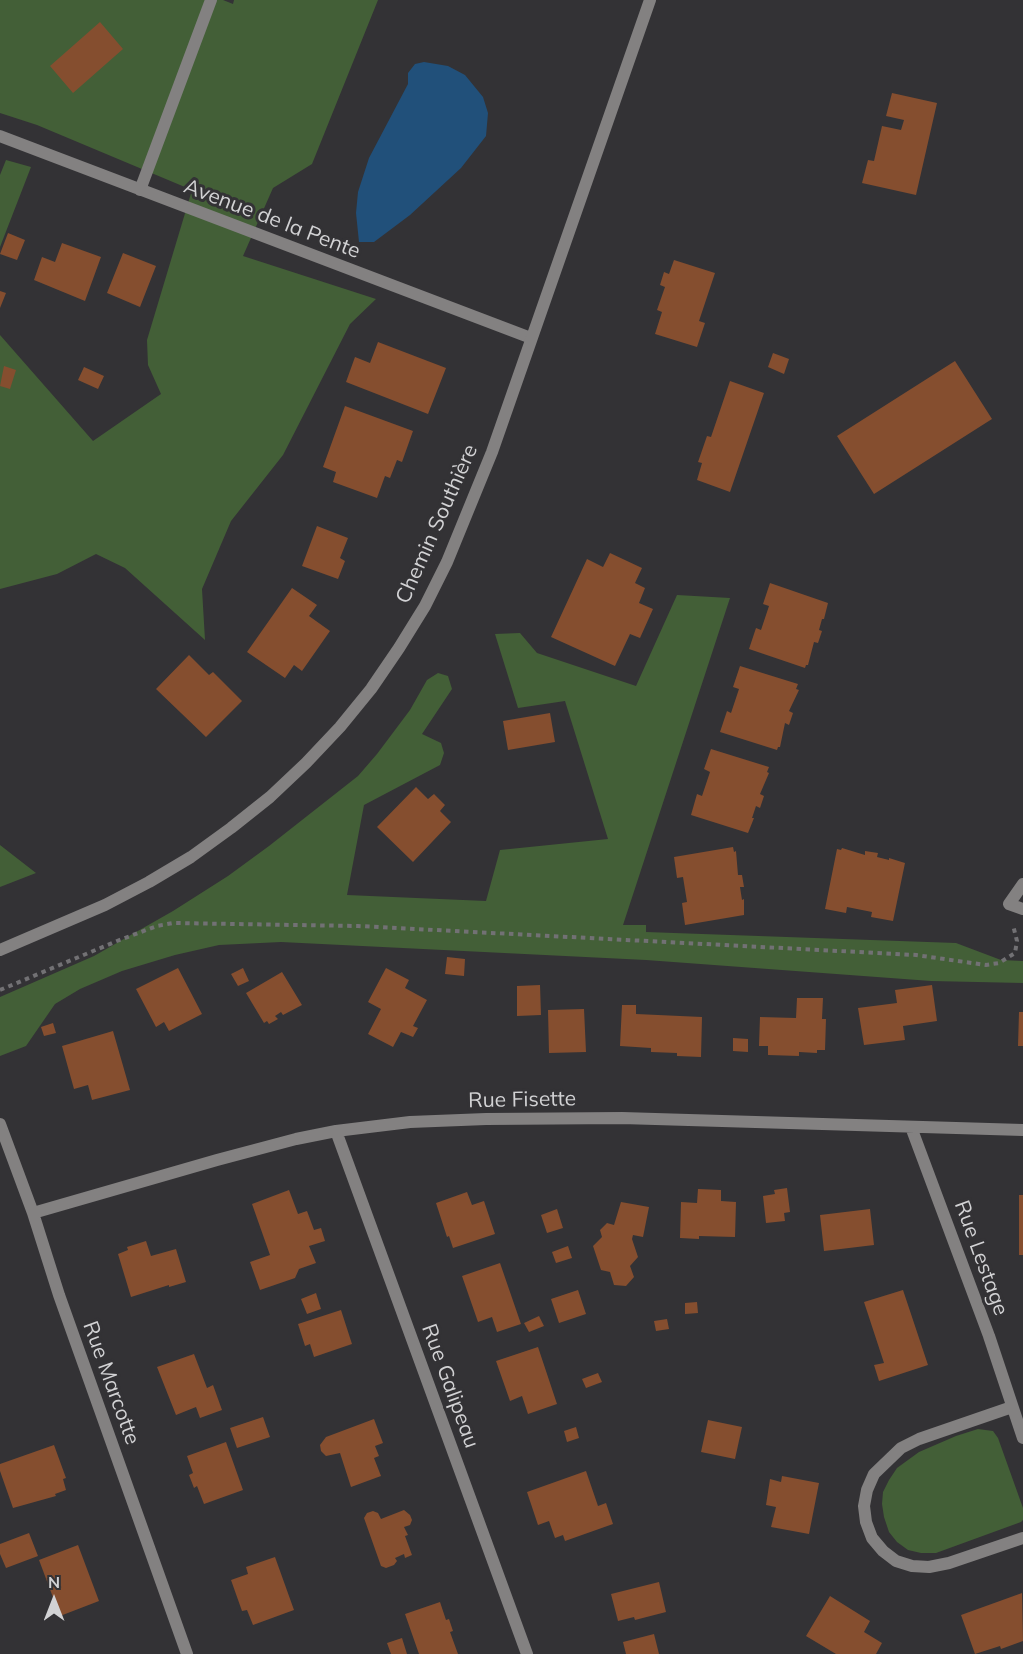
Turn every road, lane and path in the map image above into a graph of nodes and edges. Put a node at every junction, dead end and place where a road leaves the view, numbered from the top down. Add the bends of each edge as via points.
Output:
1 (211, 0) edge
2 (650, 0) edge
3 (0, 136) edge
4 (140, 189) junction
5 (531, 338) junction
6 (1023, 884) edge
7 (1009, 904) junction
8 (1023, 909) edge
9 (0, 951) edge
10 (0, 990) edge
11 (0, 1124) edge
12 (910, 1127) junction
13 (1023, 1130) edge
14 (336, 1131) junction
15 (33, 1213) junction
16 (1012, 1407) junction
17 (1023, 1438) edge
18 (1023, 1538) edge
19 (187, 1654) edge
20 (527, 1654) edge

1 - 4 street
2 - 5 street, Chemin Southière
3 - 4 street, Avenue de la Pente
4 - 5 street, Avenue de la Pente
5 - 9 street, Chemin Southière via 492,452 447,562 399,648 340,727 270,797 191,857 105,905
6 - 7 street
7 - 8 street
7 - 10 path via 1017,941 1015,953 999,963 986,965 916,955 358,926 173,923 117,941
11 - 15 street, Rue Marcotte
12 - 13 street, Rue Fisette
12 - 14 street, Rue Fisette via 554,1118 411,1122
12 - 16 street, Rue Lestage
14 - 15 street, Rue Fisette via 256,1148
14 - 20 street, Rue Galipeau
15 - 19 street, Rue Marcotte
16 - 17 street, Rue Lestage
16 - 18 street via 901,1448 874,1474 864,1506 872,1538 896,1561 912,1566 950,1563

